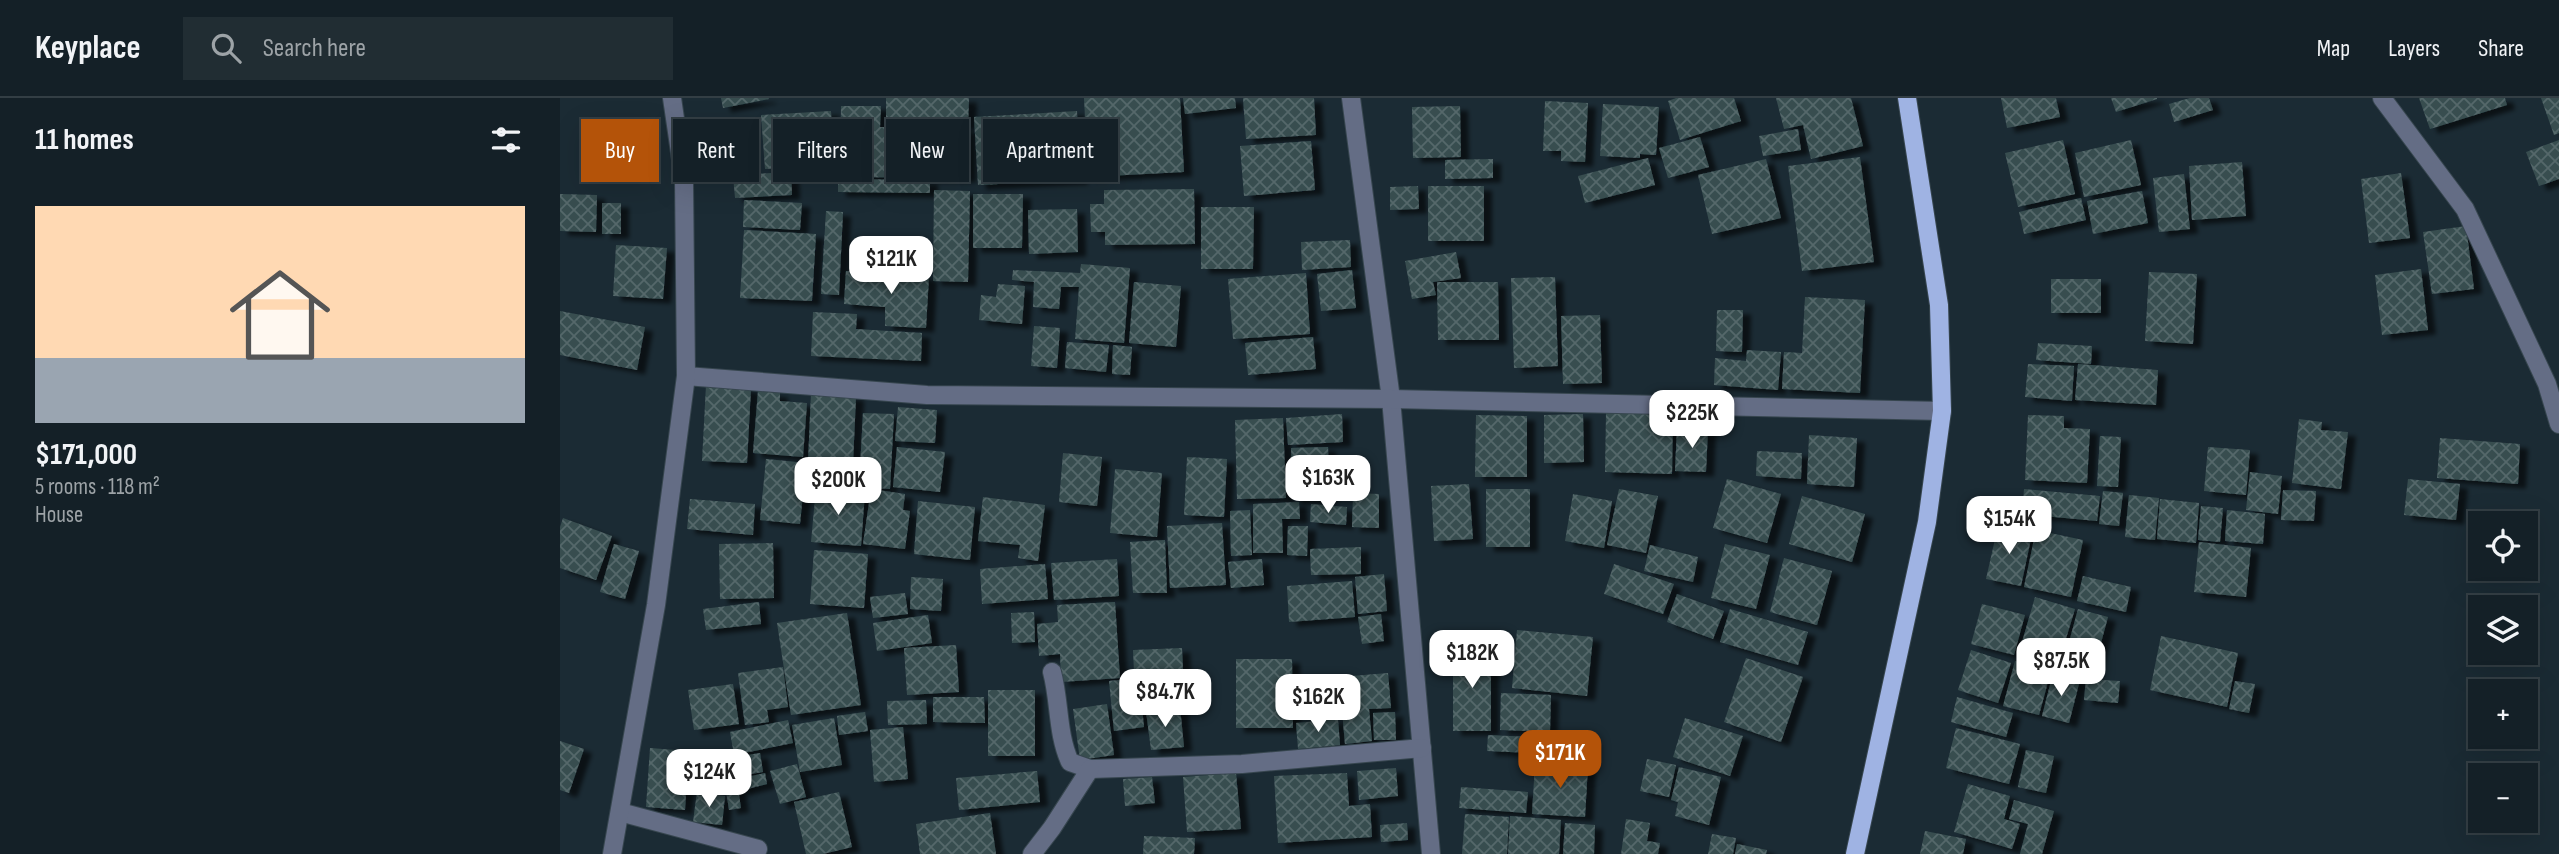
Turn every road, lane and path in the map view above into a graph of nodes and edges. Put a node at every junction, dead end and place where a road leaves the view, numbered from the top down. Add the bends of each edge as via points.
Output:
1 (672, 98) edge
2 (1351, 98) edge
3 (1907, 98) edge
4 (2382, 98) edge
5 (686, 376) junction
6 (1391, 399) junction
7 (1942, 411) junction
8 (2559, 424) edge
9 (1052, 672) dead end
10 (1422, 748) junction
11 (1090, 769) junction
12 (620, 812) junction
13 (758, 849) dead end
14 (612, 854) edge
15 (1032, 854) edge
16 (1431, 854) edge
17 (1855, 854) edge

1 - 5 street via 684,180
2 - 6 street
3 - 7 main road via 1939,305
4 - 8 street via 2465,209 2547,384
5 - 6 street via 927,396
5 - 12 street via 656,605
6 - 7 street
6 - 10 street
7 - 17 main road via 1927,522
9 - 11 street via 1062,746 1070,762
10 - 11 street via 1242,764
10 - 16 street
11 - 15 street
12 - 13 street
12 - 14 street

